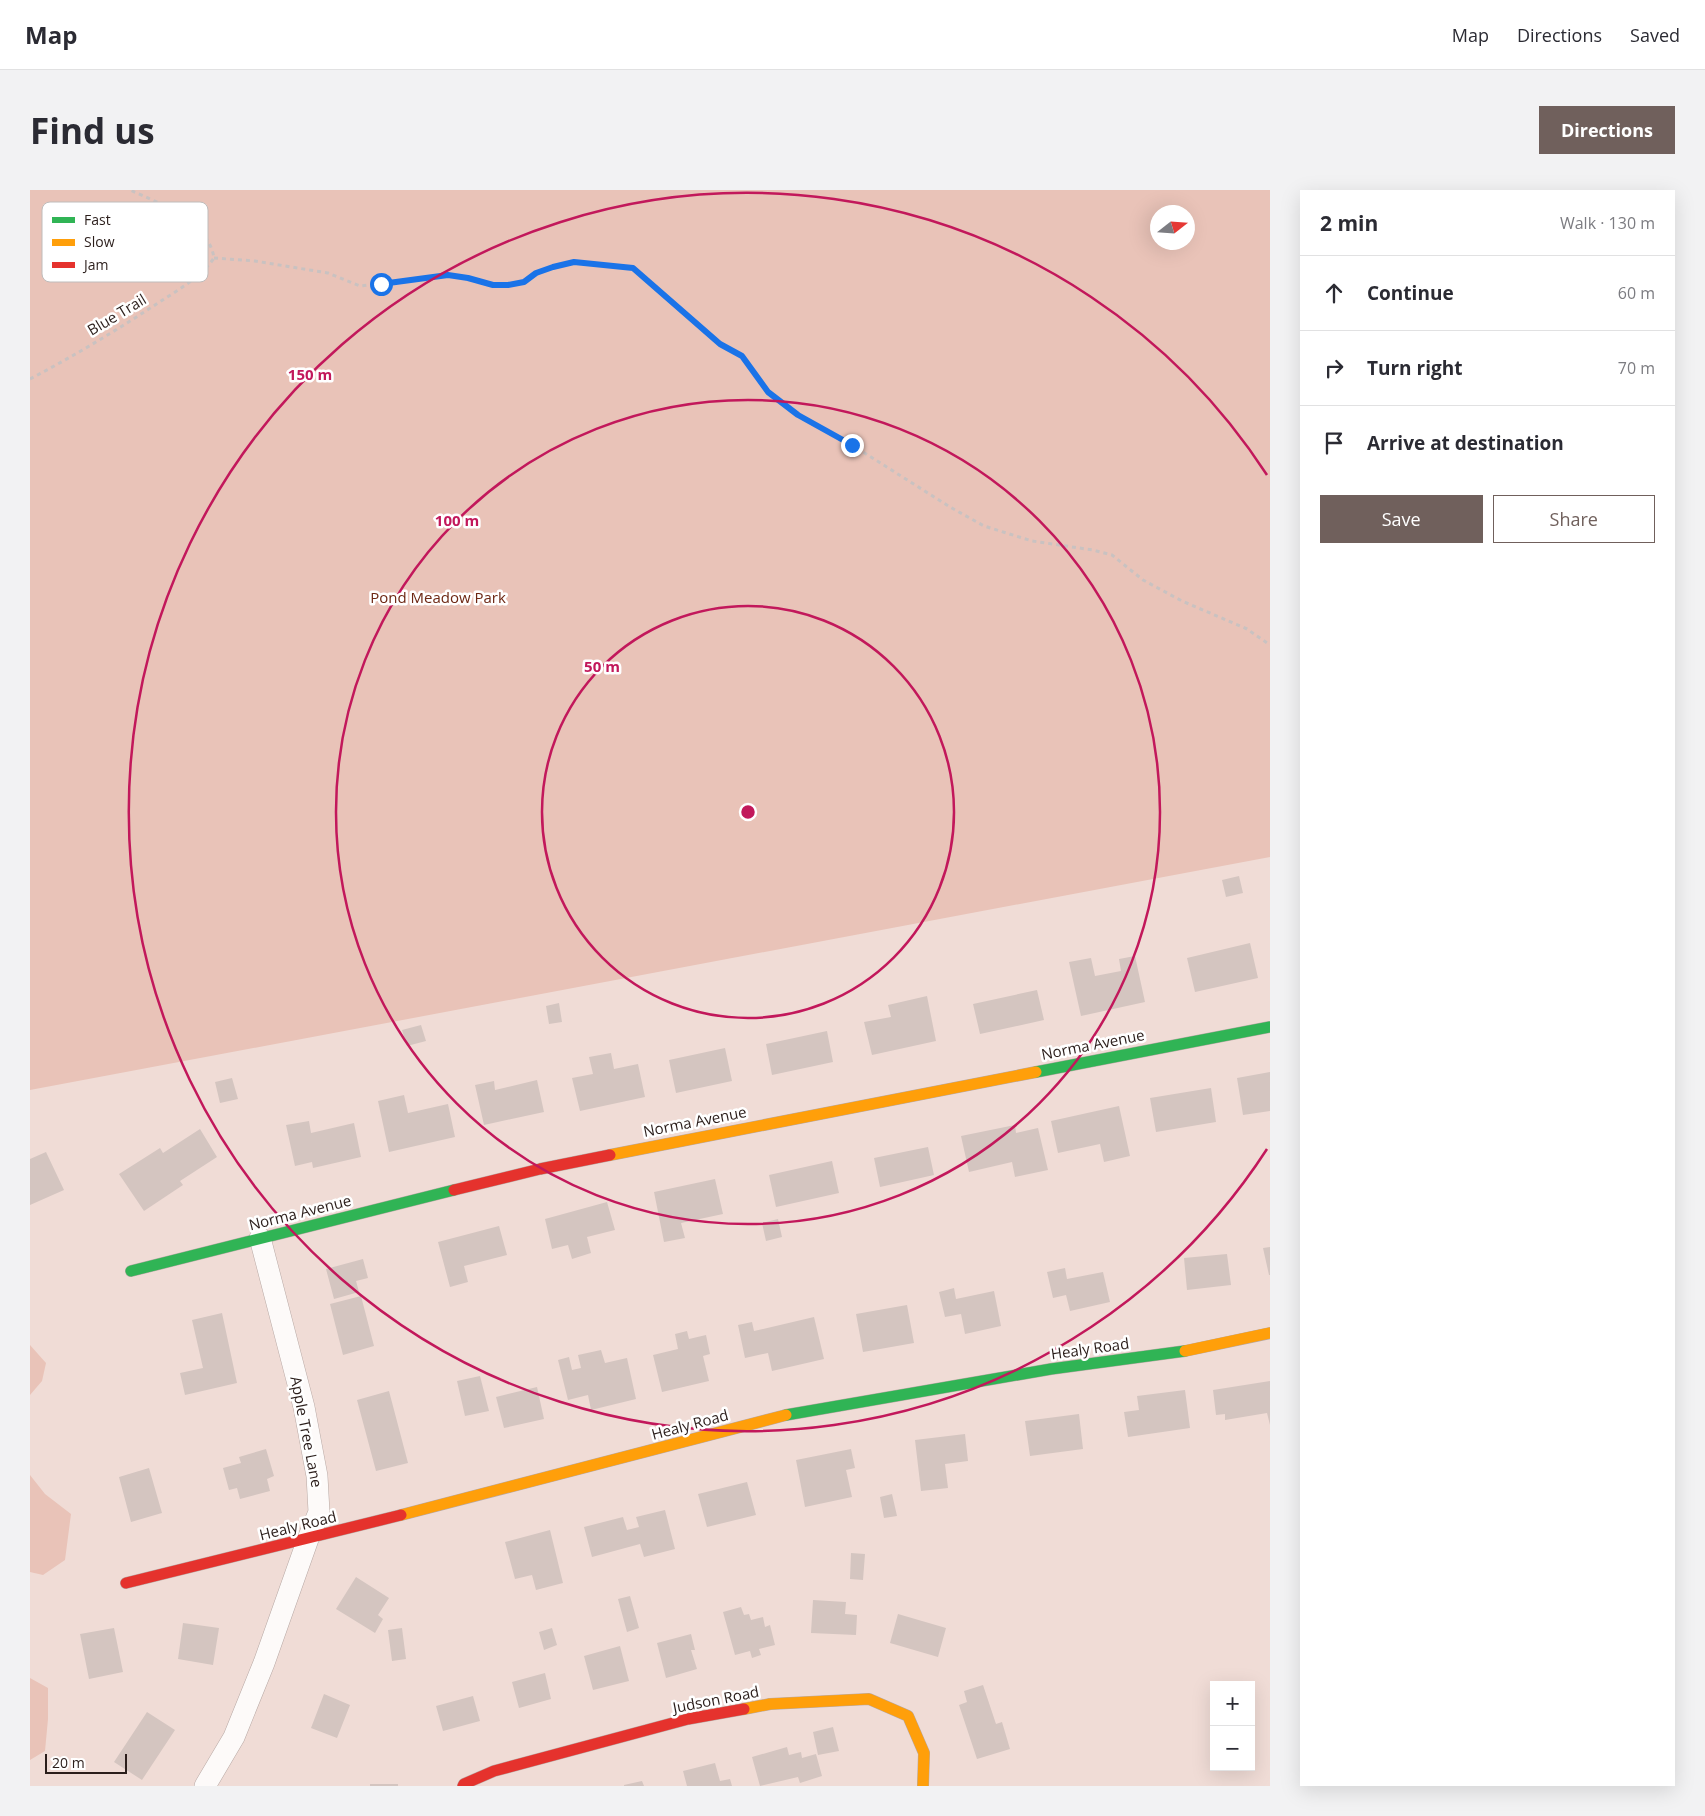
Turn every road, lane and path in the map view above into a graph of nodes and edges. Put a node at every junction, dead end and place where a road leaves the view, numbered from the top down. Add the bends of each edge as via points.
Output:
1 (130, 190) edge
2 (157, 202) edge
3 (208, 240) edge
4 (214, 258) junction
5 (208, 266) edge
6 (188, 282) edge
7 (30, 379) edge
8 (1270, 645) edge
9 (1270, 1027) edge
10 (260, 1238) junction
11 (131, 1271) dead end
12 (1270, 1333) edge
13 (308, 1539) junction
14 (126, 1582) dead end
15 (205, 1786) edge
16 (463, 1786) edge
17 (923, 1786) edge

1 - 2 path
3 - 4 path
4 - 5 path, Blue Trail
4 - 8 path via 255,261 328,274 360,286 448,275 508,285 574,262 633,268 720,344 742,356 768,392 798,415 950,507 984,526 1032,541 1112,555 1143,580 1247,629
6 - 7 path, Blue Trail via 141,314
9 - 10 street, Norma Avenue via 558,1165
10 - 11 street, Norma Avenue
10 - 13 street, Apple Tree Lane via 304,1407 317,1476 319,1512
12 - 13 street, Healy Road via 1175,1352 1051,1369 782,1416
13 - 14 street, Healy Road
13 - 15 street, Apple Tree Lane via 234,1736
16 - 17 street, Judson Road via 494,1771 688,1719 770,1704 869,1699 908,1716 924,1753

